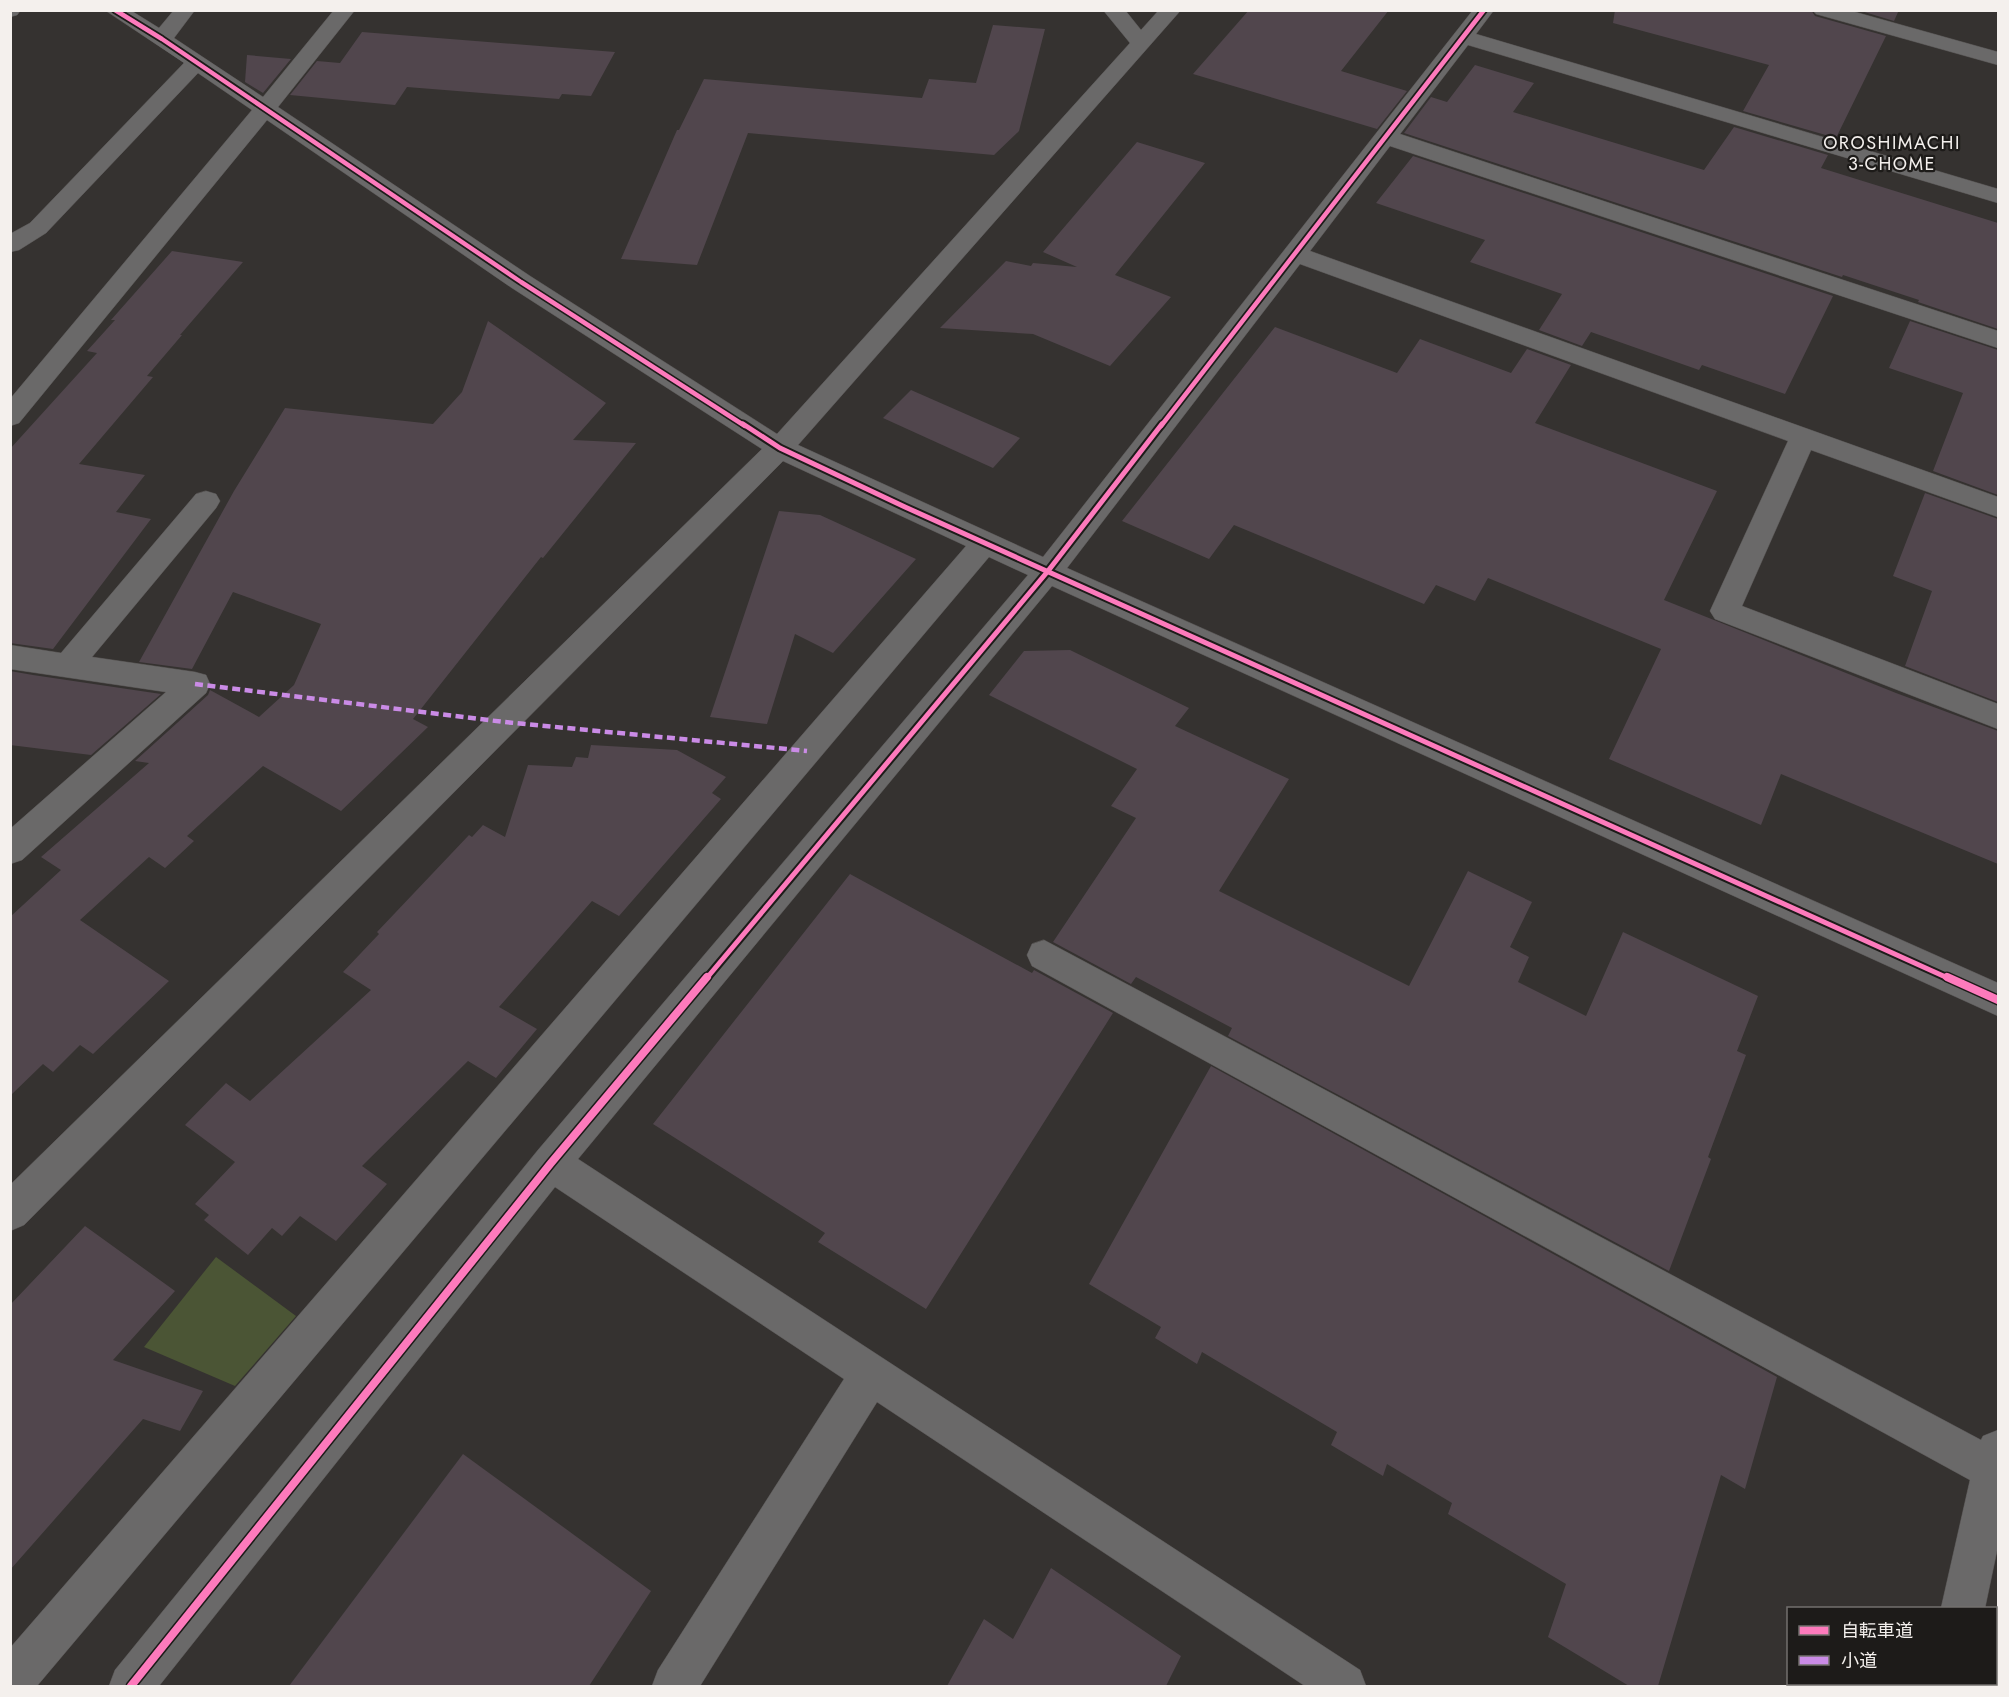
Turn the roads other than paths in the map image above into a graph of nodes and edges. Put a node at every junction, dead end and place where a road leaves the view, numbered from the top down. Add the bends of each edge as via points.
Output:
1 (115, 10) edge
2 (185, 10) edge
3 (345, 10) edge
4 (1113, 10) edge
5 (1171, 10) edge
6 (1484, 10) edge
7 (1823, 10) edge
8 (1464, 37) junction
9 (162, 39) junction
10 (1141, 43) junction
11 (1998, 59) edge
12 (196, 62) junction
13 (266, 109) junction
14 (1386, 137) junction
15 (1998, 196) edge
16 (10, 245) edge
17 (1296, 254) junction
18 (1998, 340) edge
19 (10, 417) edge
20 (1804, 436) junction
21 (780, 448) junction
22 (206, 501) dead end
23 (1998, 507) edge
24 (986, 543) junction
25 (1048, 571) junction
26 (10, 657) edge
27 (69, 665) junction
28 (1998, 717) edge
29 (10, 850) edge
30 (1044, 955) dead end
31 (1998, 1000) edge
32 (551, 1163) junction
33 (10, 1212) edge
34 (870, 1375) junction
35 (1996, 1460) edge
36 (1963, 1607) edge
37 (10, 1683) edge
38 (131, 1686) edge
39 (674, 1686) edge
40 (1344, 1686) edge

1 - 9 street
2 - 9 street
3 - 13 street
4 - 10 street
5 - 10 street
6 - 8 street
7 - 11 street
8 - 14 street
8 - 15 street
9 - 12 street
10 - 21 street
12 - 13 street
12 - 16 street via 38,228
13 - 19 street
13 - 21 street via 521,282
14 - 17 street
14 - 18 street
17 - 20 street
17 - 25 street
20 - 23 street
20 - 28 street via 1725,611
21 - 24 street
21 - 33 street
22 - 27 street
24 - 25 street
24 - 37 street
25 - 31 street
25 - 32 street
26 - 27 street
27 - 29 street via 195,684
30 - 35 street
32 - 34 street
32 - 38 street
34 - 39 street
34 - 40 street
35 - 36 street

